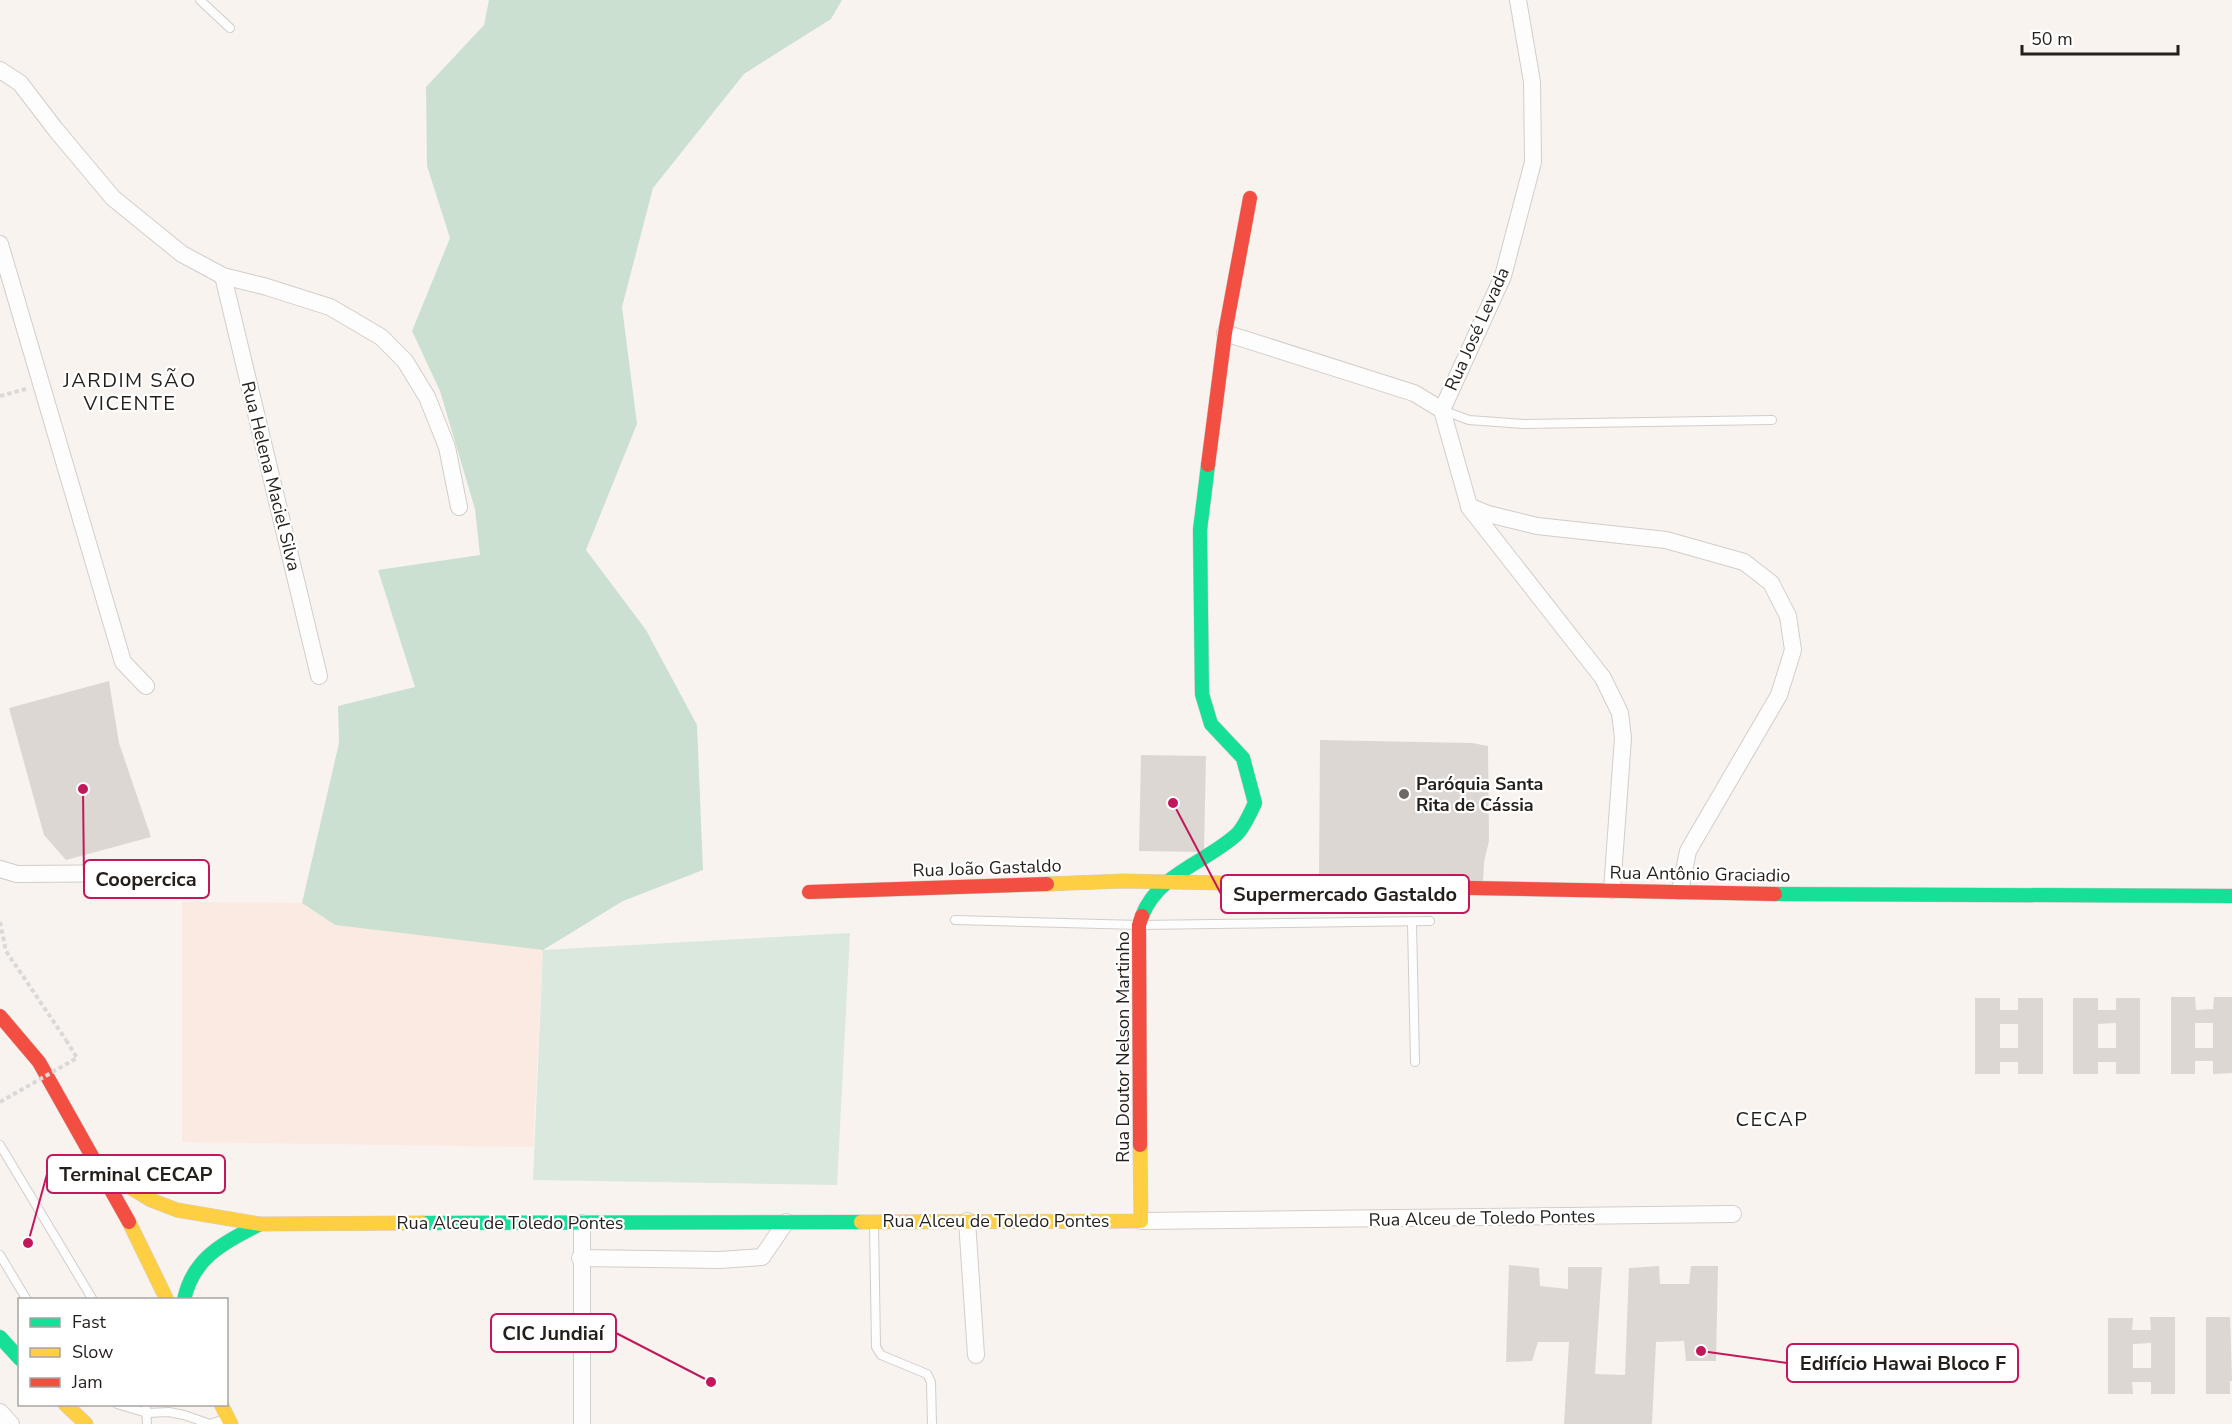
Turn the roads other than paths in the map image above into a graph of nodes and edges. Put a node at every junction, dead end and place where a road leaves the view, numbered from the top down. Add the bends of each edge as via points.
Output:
1 (200, 0) edge
2 (1518, 0) edge
3 (230, 28) dead end
4 (0, 70) edge
5 (1250, 198) dead end
6 (0, 244) edge
7 (223, 276) junction
8 (1225, 333) junction
9 (1442, 410) junction
10 (1772, 420) dead end
11 (1469, 506) junction
12 (459, 507) dead end
13 (319, 676) dead end
14 (146, 686) dead end
15 (0, 869) edge
16 (157, 873) dead end
17 (1167, 881) junction
18 (1612, 890) junction
19 (1680, 891) junction
20 (809, 892) dead end
21 (2232, 896) edge
22 (955, 920) dead end
23 (1430, 921) dead end
24 (1412, 923) junction
25 (1140, 925) junction
26 (0, 1016) edge
27 (1415, 1062) dead end
28 (0, 1145) edge
29 (100, 1169) junction
30 (1733, 1215) dead end
31 (967, 1221) junction
32 (1141, 1221) junction
33 (786, 1222) junction
34 (874, 1222) junction
35 (582, 1223) junction
36 (260, 1224) junction
37 (0, 1256) edge
38 (580, 1258) junction
39 (26, 1298) edge
40 (92, 1298) edge
41 (167, 1298) edge
42 (184, 1298) edge
43 (0, 1337) edge
44 (976, 1355) dead end
45 (18, 1357) edge
46 (0, 1360) edge
47 (18, 1364) edge
48 (67, 1406) edge
49 (129, 1406) edge
50 (222, 1406) edge
51 (147, 1409) edge
52 (0, 1412) edge
53 (229, 1421) edge
54 (11, 1424) edge
55 (86, 1424) edge
56 (147, 1424) edge
57 (582, 1424) edge
58 (932, 1424) edge

1 - 3 lane
2 - 9 street, Rua José Levada via 1532,82 1533,162 1503,276
4 - 7 street via 21,83 113,198 182,254
5 - 8 main road, Rua Doutor Nelson Martinho
6 - 14 street via 123,662
7 - 12 street via 330,307 381,337 405,361 428,397 447,447
7 - 13 street, Rua Helena Maciel Silva
8 - 9 street via 1414,393
8 - 17 main road, Rua Doutor Nelson Martinho via 1200,530 1202,694 1211,724 1243,758 1255,803 1238,834
9 - 10 lane via 1469,420 1524,424
9 - 11 street
11 - 18 street via 1603,678 1620,713 1623,738
11 - 19 street via 1537,526 1666,540 1744,562 1771,583 1788,616 1793,650 1779,695 1688,851
15 - 16 street via 16,874
17 - 18 main road, Rua Antônio Graciadio
17 - 20 main road, Rua João Gastaldo
17 - 25 main road, Rua Doutor Nelson Martinho via 1148,901
18 - 19 main road, Rua Antônio Graciadio
19 - 21 main road, Rua Antônio Graciadio
22 - 25 lane
23 - 24 lane
24 - 25 lane
24 - 27 lane
25 - 32 main road, Rua Doutor Nelson Martinho
26 - 29 main road via 39,1062
28 - 40 lane
29 - 36 main road, Rua Alceu de Toledo Pontes via 151,1200 177,1210
29 - 41 main road
30 - 32 street, Rua Alceu de Toledo Pontes
31 - 32 main road, Rua Alceu de Toledo Pontes
31 - 34 main road, Rua Alceu de Toledo Pontes
31 - 44 street
33 - 34 main road, Rua Alceu de Toledo Pontes
33 - 35 main road, Rua Alceu de Toledo Pontes
33 - 38 street via 762,1257
34 - 58 lane via 876,1347 881,1355 927,1374 931,1382
35 - 36 main road, Rua Alceu de Toledo Pontes
35 - 38 street
36 - 42 main road, Rua Alceu de Toledo Pontes via 208,1254 194,1271
37 - 39 lane
38 - 57 street
43 - 45 main road
46 - 47 street
48 - 55 main road
49 - 51 lane
50 - 53 main road
51 - 53 lane via 210,1424
51 - 56 lane
52 - 54 street

